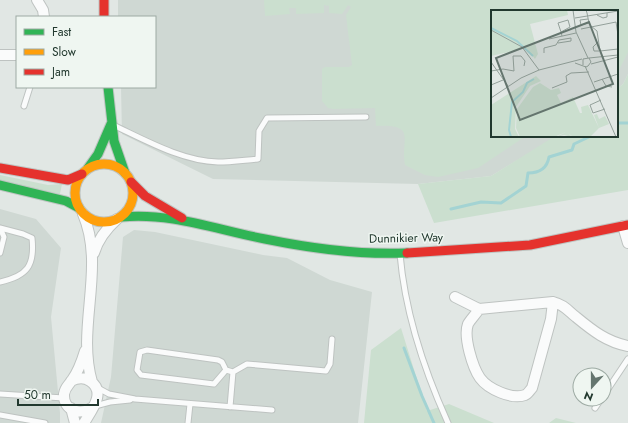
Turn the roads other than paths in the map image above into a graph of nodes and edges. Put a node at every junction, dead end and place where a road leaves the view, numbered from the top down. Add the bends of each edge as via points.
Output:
1 (37, 0) edge
2 (104, 0) edge
3 (44, 16) edge
4 (104, 16) edge
5 (0, 55) edge
6 (16, 55) edge
7 (30, 88) edge
8 (108, 88) edge
9 (24, 106) dead end
10 (366, 117) dead end
11 (111, 124) junction
12 (0, 168) edge
13 (85, 171) junction
14 (125, 173) junction
15 (131, 182) junction
16 (0, 185) edge
17 (81, 211) junction
18 (119, 218) junction
19 (185, 220) junction
20 (626, 226) edge
21 (0, 228) edge
22 (628, 243) edge
23 (0, 253) edge
24 (400, 253) junction
25 (93, 259) junction
26 (0, 282) edge
27 (455, 297) dead end
28 (553, 302) junction
29 (479, 309) junction
30 (332, 340) dead end
31 (86, 343) junction
32 (628, 346) edge
33 (628, 360) edge
34 (226, 370) junction
35 (233, 372) junction
36 (71, 381) junction
37 (612, 383) edge
38 (94, 384) junction
39 (0, 394) edge
40 (64, 398) junction
41 (135, 399) junction
42 (190, 404) junction
43 (93, 407) junction
44 (230, 407) junction
45 (70, 408) junction
46 (272, 410) dead end
47 (0, 415) edge
48 (45, 423) edge
49 (75, 423) edge
50 (84, 423) edge
51 (188, 423) edge
52 (448, 423) edge

1 - 3 street
2 - 4 main road
5 - 6 street
7 - 9 lane
8 - 11 main road
10 - 11 lane via 267,118 259,131 258,159 217,162 184,155 156,145
11 - 13 main road via 98,154
11 - 14 main road via 118,158
12 - 13 main road via 68,180
13 - 14 main road via 103,164 119,168
13 - 17 main road via 77,181 75,190
14 - 15 main road
15 - 18 main road via 132,201 128,210
15 - 19 main road, Dunnikier Way via 144,196
16 - 17 main road via 66,200
17 - 18 main road via 100,222
17 - 25 street via 89,227
18 - 19 main road, Dunnikier Way via 141,215
18 - 25 street via 107,228 97,242
19 - 24 main road, Dunnikier Way via 264,239 322,248
20 - 22 street
20 - 24 main road, Dunnikier Way via 530,245
21 - 23 lane via 4,237
21 - 26 lane via 32,238 34,252 31,265 21,275
24 - 52 lane via 417,341 432,387
25 - 31 street
27 - 29 street
28 - 29 street
28 - 29 street via 538,371 532,388 526,394 507,395 488,386 480,378 466,336 468,324
28 - 32 street via 564,305 612,343
30 - 35 lane via 330,364 326,371 247,364
31 - 36 street via 83,359
31 - 38 street via 87,360
33 - 37 lane
34 - 34 lane via 214,384 141,375 137,370 140,352 148,350 218,360
34 - 35 lane
35 - 44 lane
36 - 38 street via 82,378
36 - 40 street via 65,390
38 - 41 lane via 109,394
38 - 43 street via 98,397
39 - 40 lane
40 - 45 street
41 - 42 lane
41 - 43 lane
42 - 44 lane
42 - 51 lane
43 - 45 street via 83,412
43 - 50 street
44 - 46 lane
45 - 49 street
47 - 48 lane

